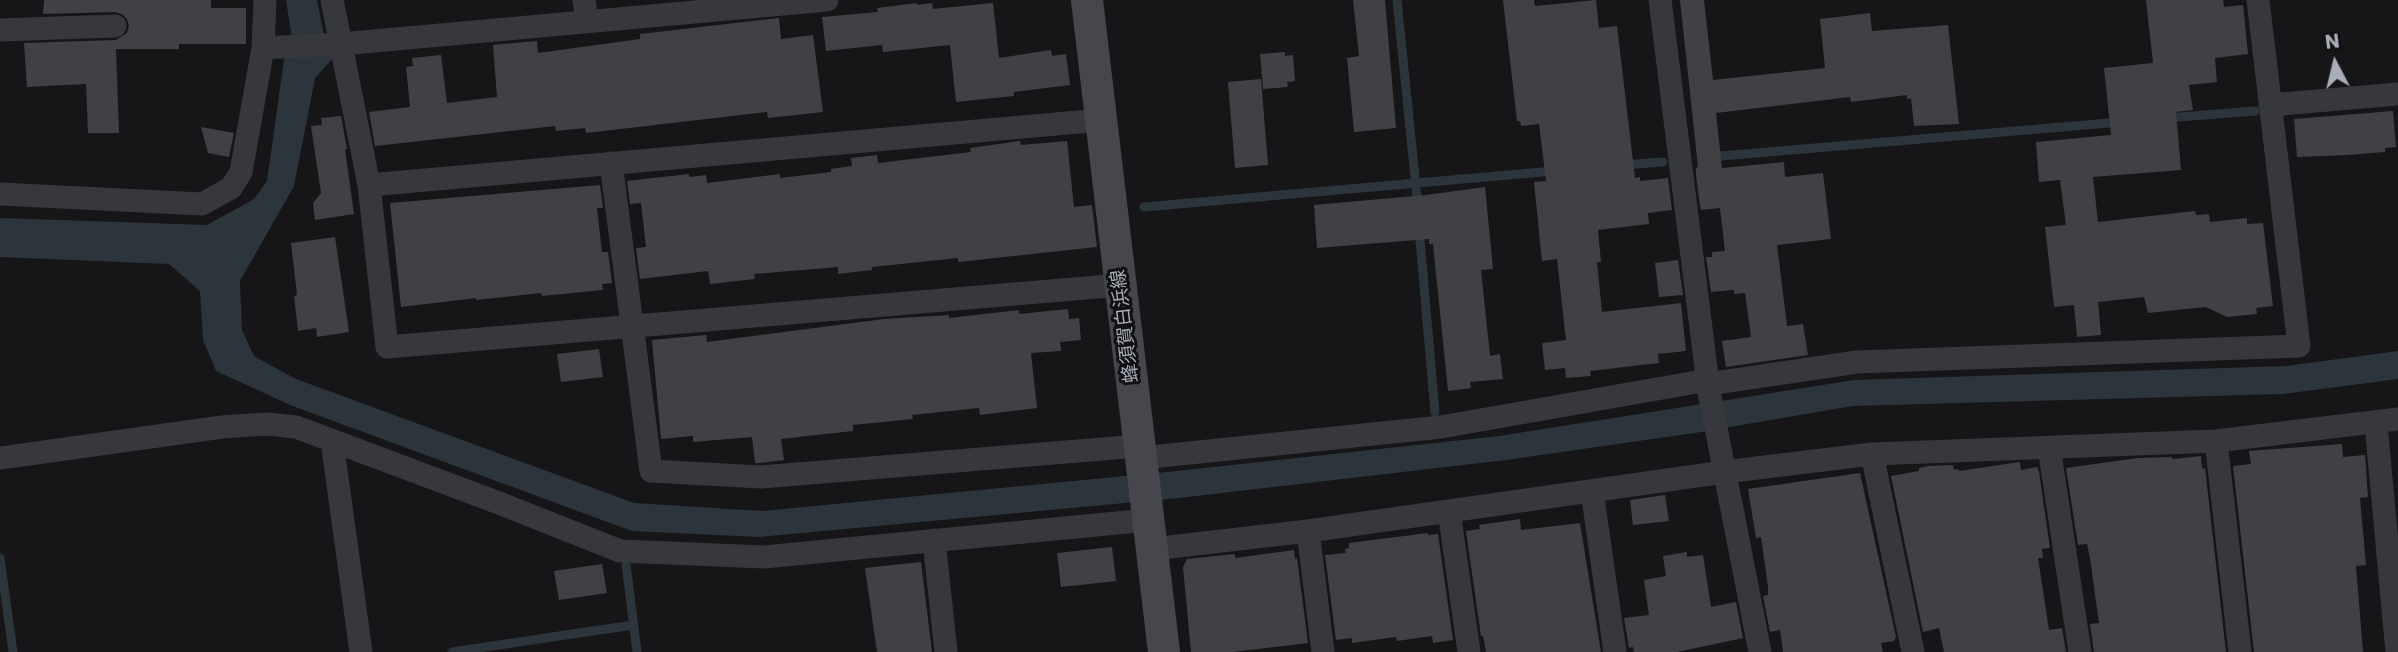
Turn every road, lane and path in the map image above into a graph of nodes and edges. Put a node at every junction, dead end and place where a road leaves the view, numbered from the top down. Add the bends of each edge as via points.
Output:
1 (265, 0) edge
2 (332, 0) edge
3 (827, 0) edge
4 (1087, 0) edge
5 (1660, 0) edge
6 (2258, 0) edge
7 (585, 11) edge
8 (115, 26) dead end
9 (0, 30) edge
10 (338, 44) junction
11 (269, 48) junction
12 (2398, 94) edge
13 (2270, 105) junction
14 (1101, 120) junction
15 (611, 163) junction
16 (369, 185) junction
17 (0, 194) edge
18 (1121, 285) junction
19 (631, 327) junction
20 (1708, 385) junction
21 (2387, 422) edge
22 (332, 441) junction
23 (2216, 441) junction
24 (2049, 447) junction
25 (1872, 454) junction
26 (1141, 456) junction
27 (0, 458) edge
28 (1724, 472) junction
29 (1592, 491) junction
30 (1449, 511) junction
31 (1149, 527) junction
32 (1308, 531) junction
33 (934, 540) junction
34 (361, 652) edge
35 (946, 652) edge
36 (1164, 652) edge
37 (1323, 652) edge
38 (1469, 652) edge
39 (1615, 652) edge
40 (1760, 652) edge
41 (1913, 652) edge
42 (2080, 652) edge
43 (2240, 652) edge
44 (2397, 652) edge

1 - 11 street
2 - 10 street
3 - 7 street
4 - 14 main road, 蜂須賀白浜線
5 - 20 street
6 - 13 street
7 - 10 street
8 - 9 street
10 - 11 street
10 - 16 street
11 - 17 street via 241,172 231,188 202,204
12 - 13 street
13 - 20 street via 2299,346 1857,362
14 - 15 street
14 - 18 main road, 蜂須賀白浜線
15 - 16 street
15 - 19 street
16 - 19 street via 387,347
18 - 19 street
18 - 26 main road, 蜂須賀白浜線
19 - 26 street via 651,471 761,477
20 - 26 street via 1441,428
20 - 28 street
21 - 23 street
21 - 44 street
22 - 27 street via 296,427 267,424
22 - 33 street via 621,551 764,557
22 - 34 street
23 - 24 street
23 - 43 street
24 - 25 street
24 - 42 street
25 - 28 street
25 - 41 street
26 - 31 main road, 蜂須賀白浜線
28 - 29 street
28 - 40 street
29 - 30 street
29 - 39 street
30 - 32 street
30 - 38 street
31 - 32 street
31 - 33 street
31 - 36 main road, 蜂須賀白浜線
32 - 37 street
33 - 35 street

